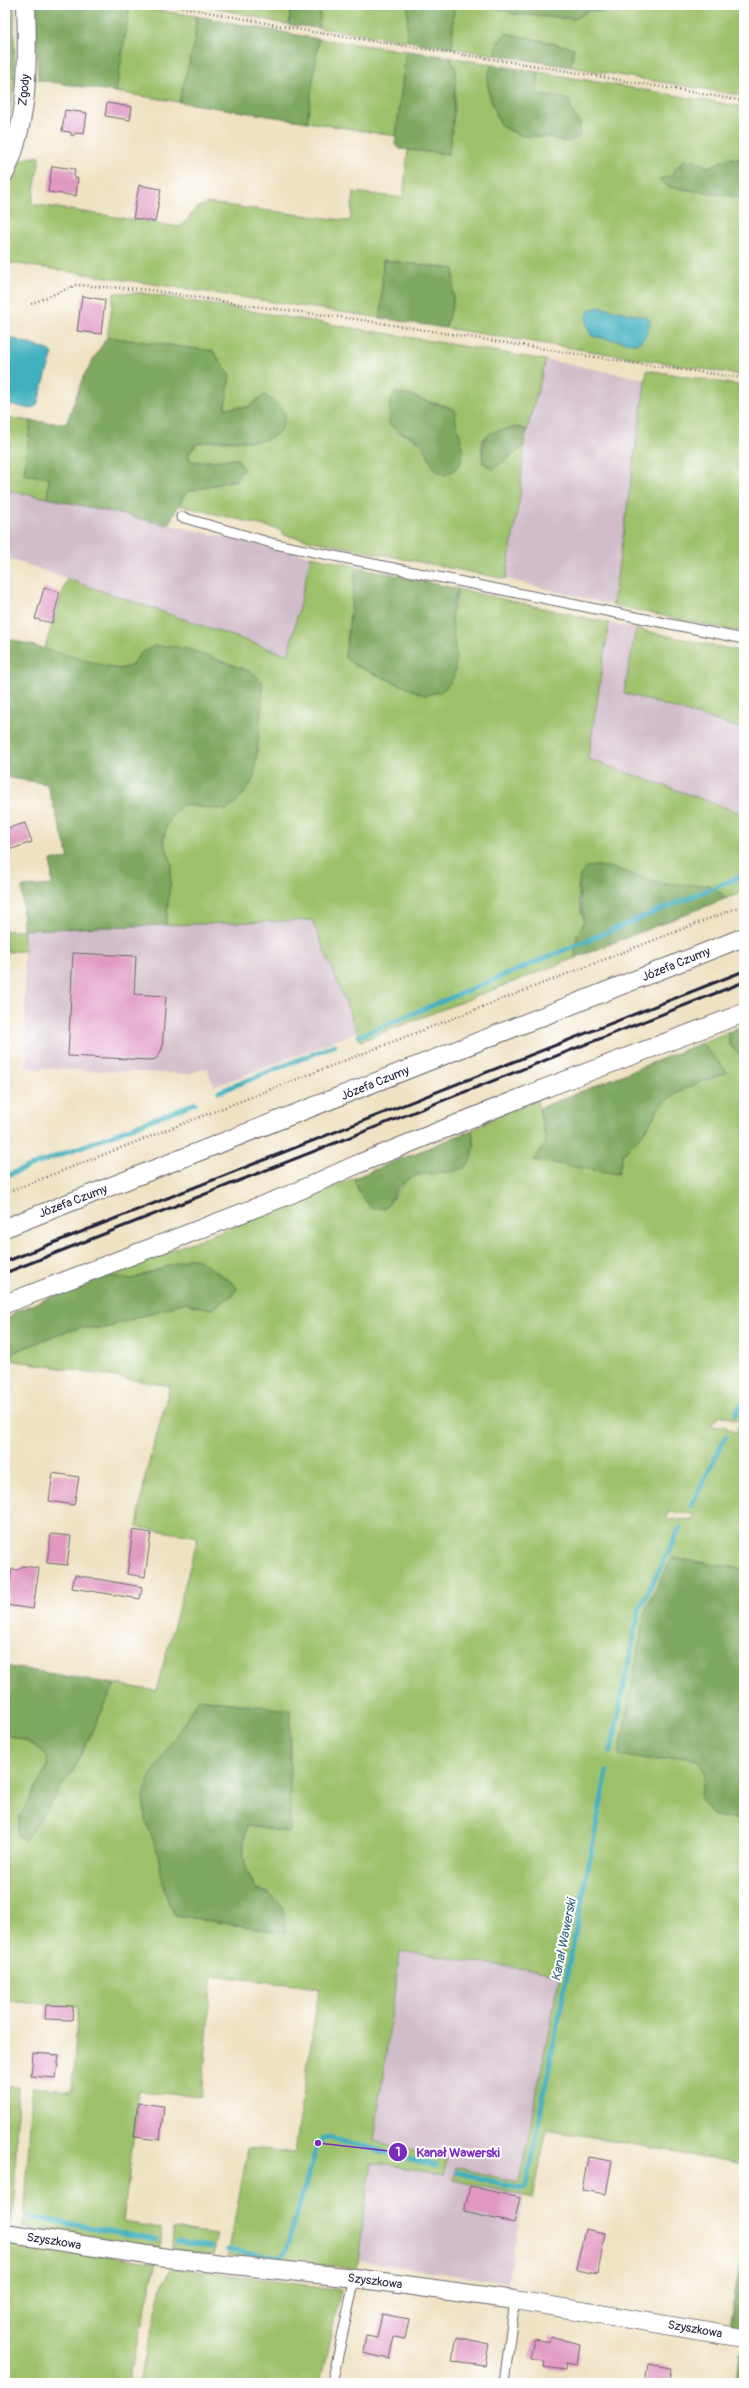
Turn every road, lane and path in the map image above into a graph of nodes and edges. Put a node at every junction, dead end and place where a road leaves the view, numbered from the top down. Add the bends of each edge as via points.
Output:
1 (26, 5) edge
2 (170, 5) edge
3 (744, 101) edge
4 (5, 173) edge
5 (31, 304) dead end
6 (744, 378) edge
7 (182, 517) dead end
8 (744, 638) edge
9 (744, 905) edge
10 (744, 937) edge
11 (744, 1012) edge
12 (5, 1193) edge
13 (5, 1228) edge
14 (5, 1304) edge
15 (5, 2233) edge
16 (355, 2278) junction
17 (515, 2300) junction
18 (744, 2338) edge
19 (332, 2383) edge
20 (504, 2383) edge

1 - 4 street, Zgody via 26,77 17,143
2 - 3 path via 313,32
5 - 6 path via 76,285 150,290 354,319 646,366
7 - 8 lane via 276,544
9 - 12 path
10 - 13 street, Józefa Czumy
11 - 14 street via 544,1089 358,1164 289,1195
15 - 16 street, Szyszkowa via 167,2258
16 - 17 street, Szyszkowa
16 - 19 lane
17 - 18 street, Szyszkowa
17 - 20 lane

